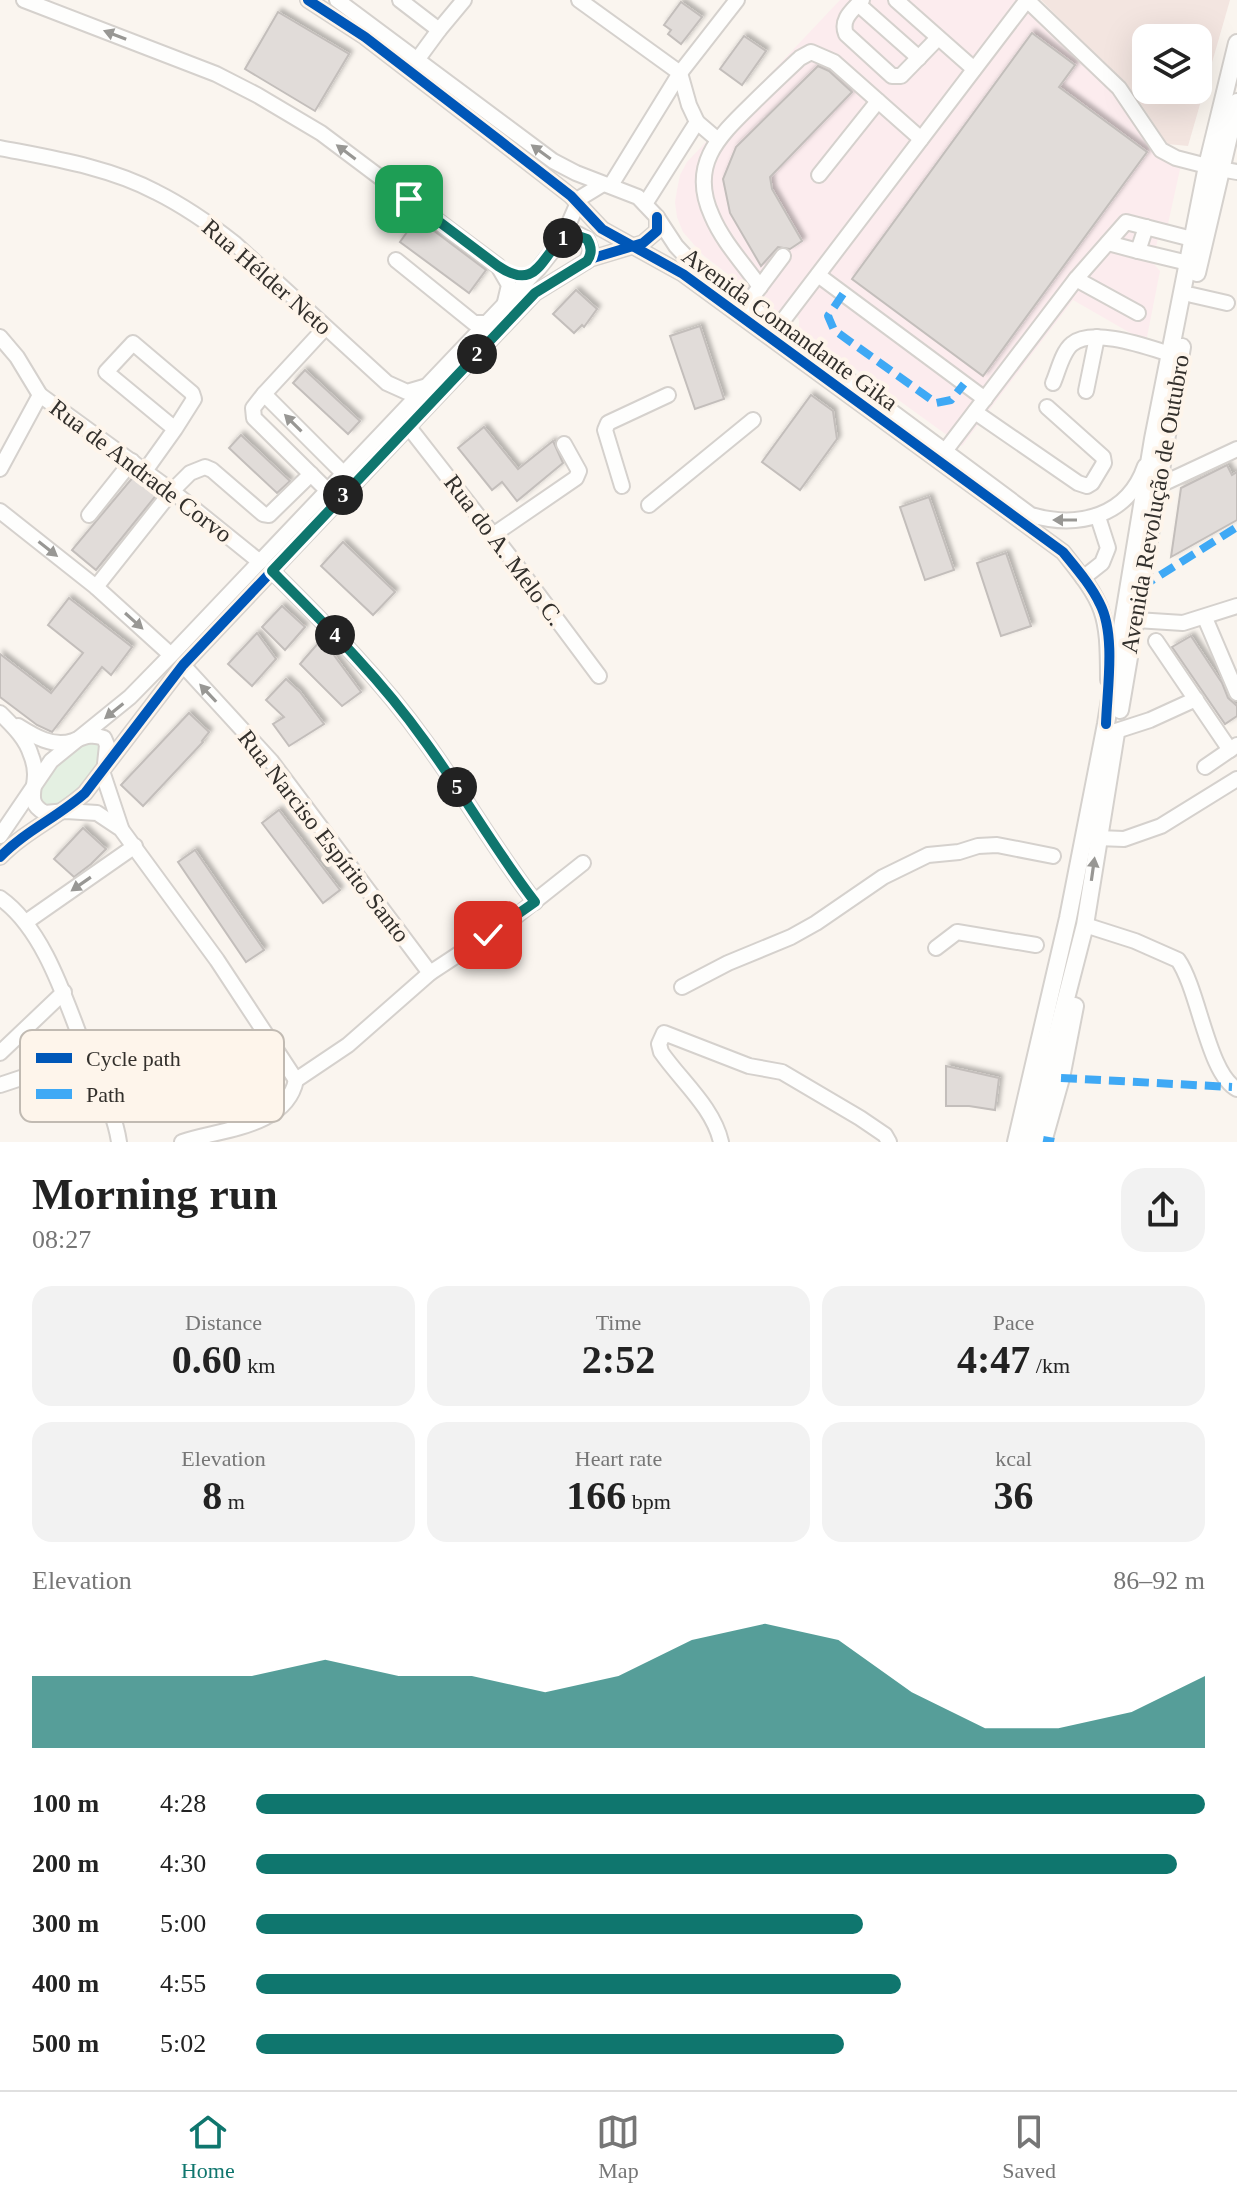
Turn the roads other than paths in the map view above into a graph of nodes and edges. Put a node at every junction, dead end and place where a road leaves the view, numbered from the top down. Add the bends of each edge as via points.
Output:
1 (24, 0) edge
2 (308, 0) edge
3 (337, 0) edge
4 (400, 0) edge
5 (464, 0) edge
6 (579, 0) edge
7 (737, 0) edge
8 (896, 0) edge
9 (860, 2) edge
10 (439, 30) junction
11 (938, 38) junction
12 (1237, 43) edge
13 (1237, 56) edge
14 (919, 58) junction
15 (417, 60) junction
16 (974, 69) junction
17 (680, 73) junction
18 (1231, 98) edge
19 (878, 101) junction
20 (697, 122) junction
21 (921, 139) junction
22 (718, 140) junction
23 (0, 148) edge
24 (1221, 169) edge
25 (819, 175) dead end
26 (607, 184) junction
27 (577, 203) junction
28 (645, 204) junction
29 (657, 217) junction
30 (1146, 227) junction
31 (562, 239) junction
32 (1192, 239) junction
33 (1108, 243) junction
34 (636, 246) junction
35 (1138, 251) junction
36 (783, 256) dead end
37 (396, 260) dead end
38 (587, 261) junction
39 (1188, 263) junction
40 (498, 266) junction
41 (539, 268) junction
42 (818, 275) junction
43 (1076, 279) junction
44 (760, 287) junction
45 (1192, 295) junction
46 (1227, 303) dead end
47 (747, 304) junction
48 (502, 308) junction
49 (1138, 313) dead end
50 (479, 327) junction
51 (778, 327) junction
52 (325, 328) junction
53 (0, 337) edge
54 (1097, 337) junction
55 (1170, 354) junction
56 (387, 383) junction
57 (1053, 383) dead end
58 (427, 386) junction
59 (1086, 391) dead end
60 (264, 394) junction
61 (40, 395) junction
62 (668, 395) dead end
63 (985, 399) junction
64 (1047, 407) dead end
65 (975, 412) junction
66 (753, 420) dead end
67 (408, 426) junction
68 (388, 427) junction
69 (175, 429) junction
70 (1153, 439) junction
71 (564, 444) dead end
72 (1237, 449) edge
73 (945, 451) junction
74 (132, 461) junction
75 (0, 469) edge
76 (145, 471) junction
77 (311, 474) junction
78 (344, 474) junction
79 (1160, 485) junction
80 (622, 486) dead end
81 (172, 491) junction
82 (328, 491) junction
83 (649, 505) dead end
84 (0, 511) edge
85 (89, 515) dead end
86 (1098, 517) junction
87 (493, 535) junction
88 (266, 567) junction
89 (1083, 578) junction
90 (96, 587) junction
91 (1237, 606) edge
92 (1205, 618) junction
93 (1136, 620) junction
94 (1156, 641) dead end
95 (177, 660) junction
96 (599, 676) dead end
97 (1237, 693) edge
98 (1196, 699) junction
99 (0, 714) edge
100 (1111, 728) junction
101 (72, 741) junction
102 (1234, 748) edge
103 (1205, 767) dead end
104 (103, 770) junction
105 (1237, 779) edge
106 (33, 784) junction
107 (66, 811) junction
108 (121, 829) junction
109 (0, 836) edge
110 (1097, 838) junction
111 (135, 846) junction
112 (1053, 856) dead end
113 (0, 857) edge
114 (583, 863) dead end
115 (0, 898) edge
116 (535, 902) junction
117 (1068, 918) junction
118 (26, 922) junction
119 (1085, 925) junction
120 (1036, 945) dead end
121 (936, 948) dead end
122 (430, 973) junction
123 (682, 987) dead end
124 (64, 992) junction
125 (24, 1030) edge
126 (78, 1030) edge
127 (263, 1030) edge
128 (20, 1034) edge
129 (0, 1053) edge
130 (284, 1062) edge
131 (20, 1078) edge
132 (296, 1080) junction
133 (0, 1085) edge
134 (1237, 1089) edge
135 (284, 1106) edge
136 (114, 1122) edge
137 (251, 1122) edge
138 (119, 1142) edge
139 (182, 1142) edge
140 (721, 1142) edge
141 (889, 1142) edge
142 (1010, 1142) edge
143 (1016, 1142) edge
144 (1029, 1142) edge
145 (1043, 1142) edge

40 -> 1 street via 321,133 257,95
2 - 27 street, Avenida Comandante Gika via 365,37
3 - 15 street, Avenida Comandante Gika
4 - 10 street
5 - 10 street
6 - 17 street
7 - 17 street
8 - 11 street
9 - 14 street
9 - 14 street via 844,21 846,34 892,76 901,76
10 - 15 street
11 - 14 street
11 - 16 street
12 - 18 main road, Avenida Revolução de Outubro
13 - 18 main road, Avenida Revolução de Outubro
26 -> 15 street, Avenida Comandante Gika via 553,161
16 - 21 street
16 - 24 street via 1027,0 1119,88 1161,150
17 - 20 street
17 - 26 street
18 - 24 main road, Avenida Revolução de Outubro
19 - 21 street
19 - 22 street via 834,62 811,52
19 - 25 street
20 - 22 street
20 - 28 street
21 - 42 street
22 - 44 street via 703,178 707,204
23 - 52 street, Rua Hélder Neto via 75,164 153,190 234,243
24 - 32 main road, Avenida Revolução de Outubro
24 - 45 main road, Avenida Revolução de Outubro
26 - 27 street via 590,189
26 - 28 street, Avenida Comandante Gika
27 - 31 street
27 - 34 street, Avenida Comandante Gika via 602,229
28 - 29 street, Avenida Comandante Gika
29 - 34 street via 654,236
29 - 47 street, Avenida Comandante Gika via 692,263
30 - 32 street
30 - 33 street via 1126,222
30 - 35 street
31 - 38 street via 578,234 587,239
31 - 41 street
32 - 39 main road, Avenida Revolução de Outubro
33 - 35 street
33 - 43 street
34 - 38 street
34 - 89 street, Avenida Comandante Gika via 683,274 1063,552
35 - 39 street
36 - 44 street
37 - 50 street
38 - 67 street via 535,293
39 - 55 main road, Avenida Revolução de Outubro
40 - 41 street via 518,276
40 - 48 street via 509,285
41 - 48 street
42 - 51 street
42 - 63 street
43 - 49 street
43 - 63 street
44 - 47 street
45 - 46 street
45 - 79 main road, Avenida Revolução de Outubro
47 - 51 street, Avenida Comandante Gika
48 - 50 street
50 - 58 street
51 - 73 street, Avenida Comandante Gika
52 - 56 street, Rua Hélder Neto
52 - 60 street
53 - 61 street, Rua de Andrade Corvo
54 - 55 street
54 - 57 street via 1082,338 1067,349
54 - 59 street
55 - 70 main road, Avenida Revolução de Outubro
56 - 58 street via 407,392
56 - 68 street via 397,401
58 - 68 street
60 - 77 street via 253,408 254,418
78 -> 60 street
61 - 74 street, Rua de Andrade Corvo
61 - 75 street
62 - 80 street via 608,423 605,430
63 - 65 street
64 - 65 street via 1103,457 1087,486
65 - 73 street
66 - 83 street
67 - 87 street, Rua do A. Melo C.
67 - 88 street
68 - 78 street
69 - 69 street via 194,399 192,393 133,343 106,372
69 - 76 street
70 - 86 street via 1137,485
70 - 100 main road, Avenida Revolução de Outubro
71 - 87 street via 579,471 576,478
72 - 79 street
86 -> 73 street, Avenida Comandante Gika via 1068,521 1031,515
74 - 76 street, Rua de Andrade Corvo
74 - 85 street
76 - 81 street, Rua de Andrade Corvo
77 - 81 street via 269,515 205,467
77 - 82 street
78 - 82 street
79 - 93 main road, Avenida Revolução de Outubro
81 - 88 street, Rua de Andrade Corvo
81 - 90 street
82 - 88 street
84 -> 90 street, Rua Narciso Espírito Santo
86 - 89 street via 1108,548 1102,563
87 - 96 street, Rua do A. Melo C.
88 - 95 street
88 - 116 street, Rua de Andrade Corvo via 359,660 423,738
89 - 100 street, Avenida Comandante Gika via 1100,603 1108,635
90 -> 95 street, Rua Narciso Espírito Santo
91 - 92 street
92 - 93 street via 1183,623
92 - 97 street
93 - 100 main road, Avenida Revolução de Outubro
94 - 98 street
95 -> 101 street
95 - 104 street
122 -> 95 street, Rua Narciso Espírito Santo via 271,761
98 - 100 street via 1150,720
98 - 102 street
99 - 101 street via 39,739
99 - 106 street via 31,754
100 - 110 main road, Avenida Revolução de Outubro
100 - 117 main road, Avenida Revolução de Outubro
101 - 104 street via 88,735 104,738
101 - 106 street
102 - 103 street
104 - 107 street
104 - 108 street
105 - 110 street via 1161,826 1124,839
106 - 107 street via 38,810
106 - 109 street
107 - 108 street via 97,813
107 - 113 street
108 - 111 street
119 -> 110 main road, Avenida Revolução de Outubro
111 -> 118 street
111 - 127 street
112 - 123 street via 997,845 928,855 883,877 791,937
114 - 116 street
115 - 118 street
116 - 122 street
117 - 142 main road, Avenida Revolução de Outubro
117 - 143 main road, Avenida Revolução de Outubro
118 - 124 street
119 - 134 street via 1178,960 1217,1068
119 - 144 main road, Avenida Revolução de Outubro
119 - 145 main road via 1075,1006
120 - 121 street via 957,932
122 - 132 street via 348,1045
124 - 125 street
124 - 126 street
128 - 129 street
130 - 132 street
131 - 133 street
132 - 135 street
136 - 138 street
137 - 139 street
140 - 141 street via 709,1113 661,1052 664,1033 749,1066 782,1072 860,1118

